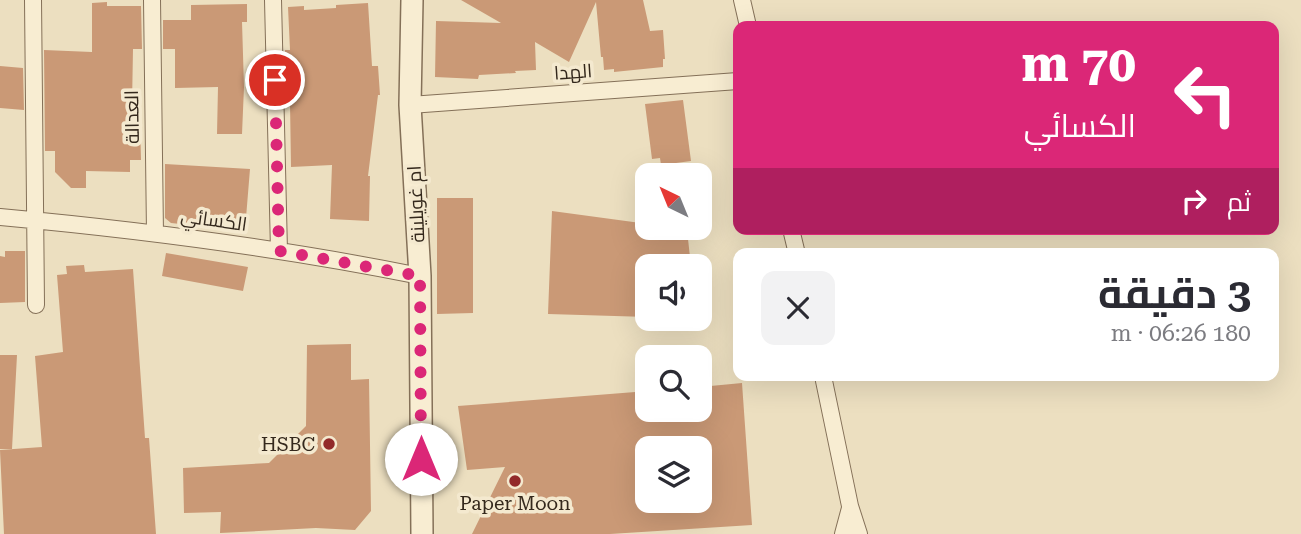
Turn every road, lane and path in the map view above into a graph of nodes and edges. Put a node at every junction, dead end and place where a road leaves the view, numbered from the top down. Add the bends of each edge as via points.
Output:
1 (33, 0) edge
2 (152, 0) edge
3 (273, 0) edge
4 (412, 0) edge
5 (742, 0) edge
6 (747, 21) edge
7 (733, 81) edge
8 (410, 105) junction
9 (0, 217) edge
10 (35, 220) junction
11 (155, 233) junction
12 (279, 251) junction
13 (420, 276) junction
14 (36, 305) dead end
15 (824, 381) edge
16 (850, 506) junction
17 (422, 534) edge
18 (844, 534) edge
19 (859, 534) edge

1 - 10 street
2 - 11 street, العدالة
3 - 12 street
4 - 8 street, ام غويلينة
5 - 6 street
7 - 8 street, الهدا
8 - 13 street, ام غويلينة
9 - 10 street, الكسائي
10 - 11 street, الكسائي
10 - 14 street
11 - 12 street, الكسائي
12 - 13 street, الكسائي
13 - 17 street, ام غويلينة
15 - 16 street
16 - 18 street
16 - 19 street

